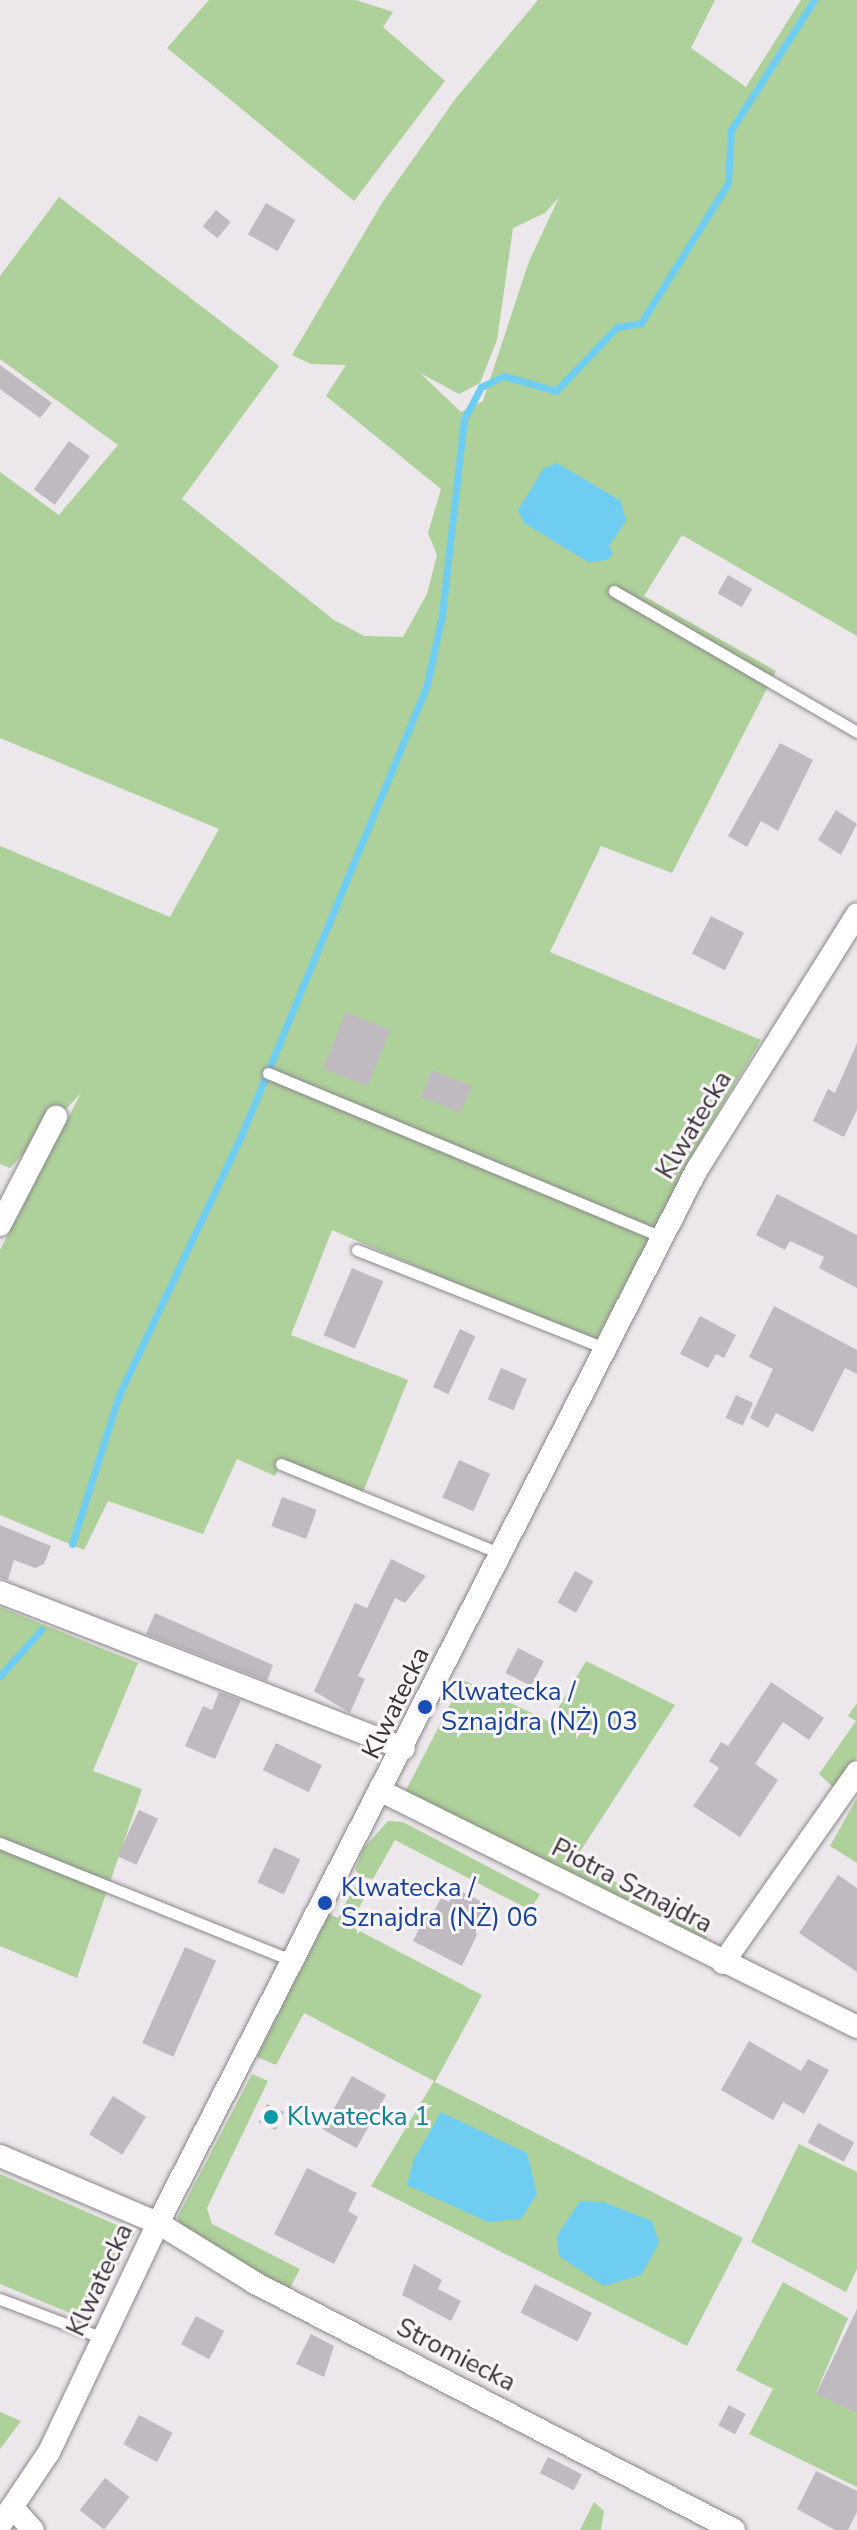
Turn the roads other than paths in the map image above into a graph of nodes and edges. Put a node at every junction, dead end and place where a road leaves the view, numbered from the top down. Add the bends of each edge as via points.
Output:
1 (614, 591) dead end
2 (857, 732) edge
3 (857, 914) edge
4 (268, 1073) dead end
5 (56, 1117) dead end
6 (0, 1225) edge
7 (662, 1237) junction
8 (357, 1250) dead end
9 (605, 1348) junction
10 (281, 1464) dead end
11 (502, 1554) junction
12 (0, 1592) edge
13 (404, 1749) junction
14 (857, 1772) edge
15 (383, 1792) junction
16 (0, 1843) edge
17 (295, 1961) junction
18 (723, 1963) junction
19 (857, 2027) edge
20 (0, 2156) edge
21 (158, 2223) junction
22 (0, 2299) edge
23 (103, 2338) junction
24 (7, 2517) edge
25 (33, 2530) edge
26 (734, 2530) edge

1 - 2 lane
3 - 7 street, Klwatecka via 696,1171
4 - 7 lane
5 - 6 street
7 - 9 street, Klwatecka
8 - 9 lane
9 - 11 street, Klwatecka
10 - 11 lane
11 - 13 street, Klwatecka
12 - 13 street
13 - 15 street, Klwatecka
14 - 18 street
15 - 17 street, Klwatecka
15 - 18 street, Piotra Sznajdra
16 - 17 lane
17 - 21 street, Klwatecka
18 - 19 street, Piotra Sznajdra
20 - 21 street, Stromiecka
21 - 23 street, Klwatecka
21 - 26 street, Stromiecka via 255,2283
22 - 23 lane
23 - 24 street, Klwatecka via 49,2452
24 - 25 street

